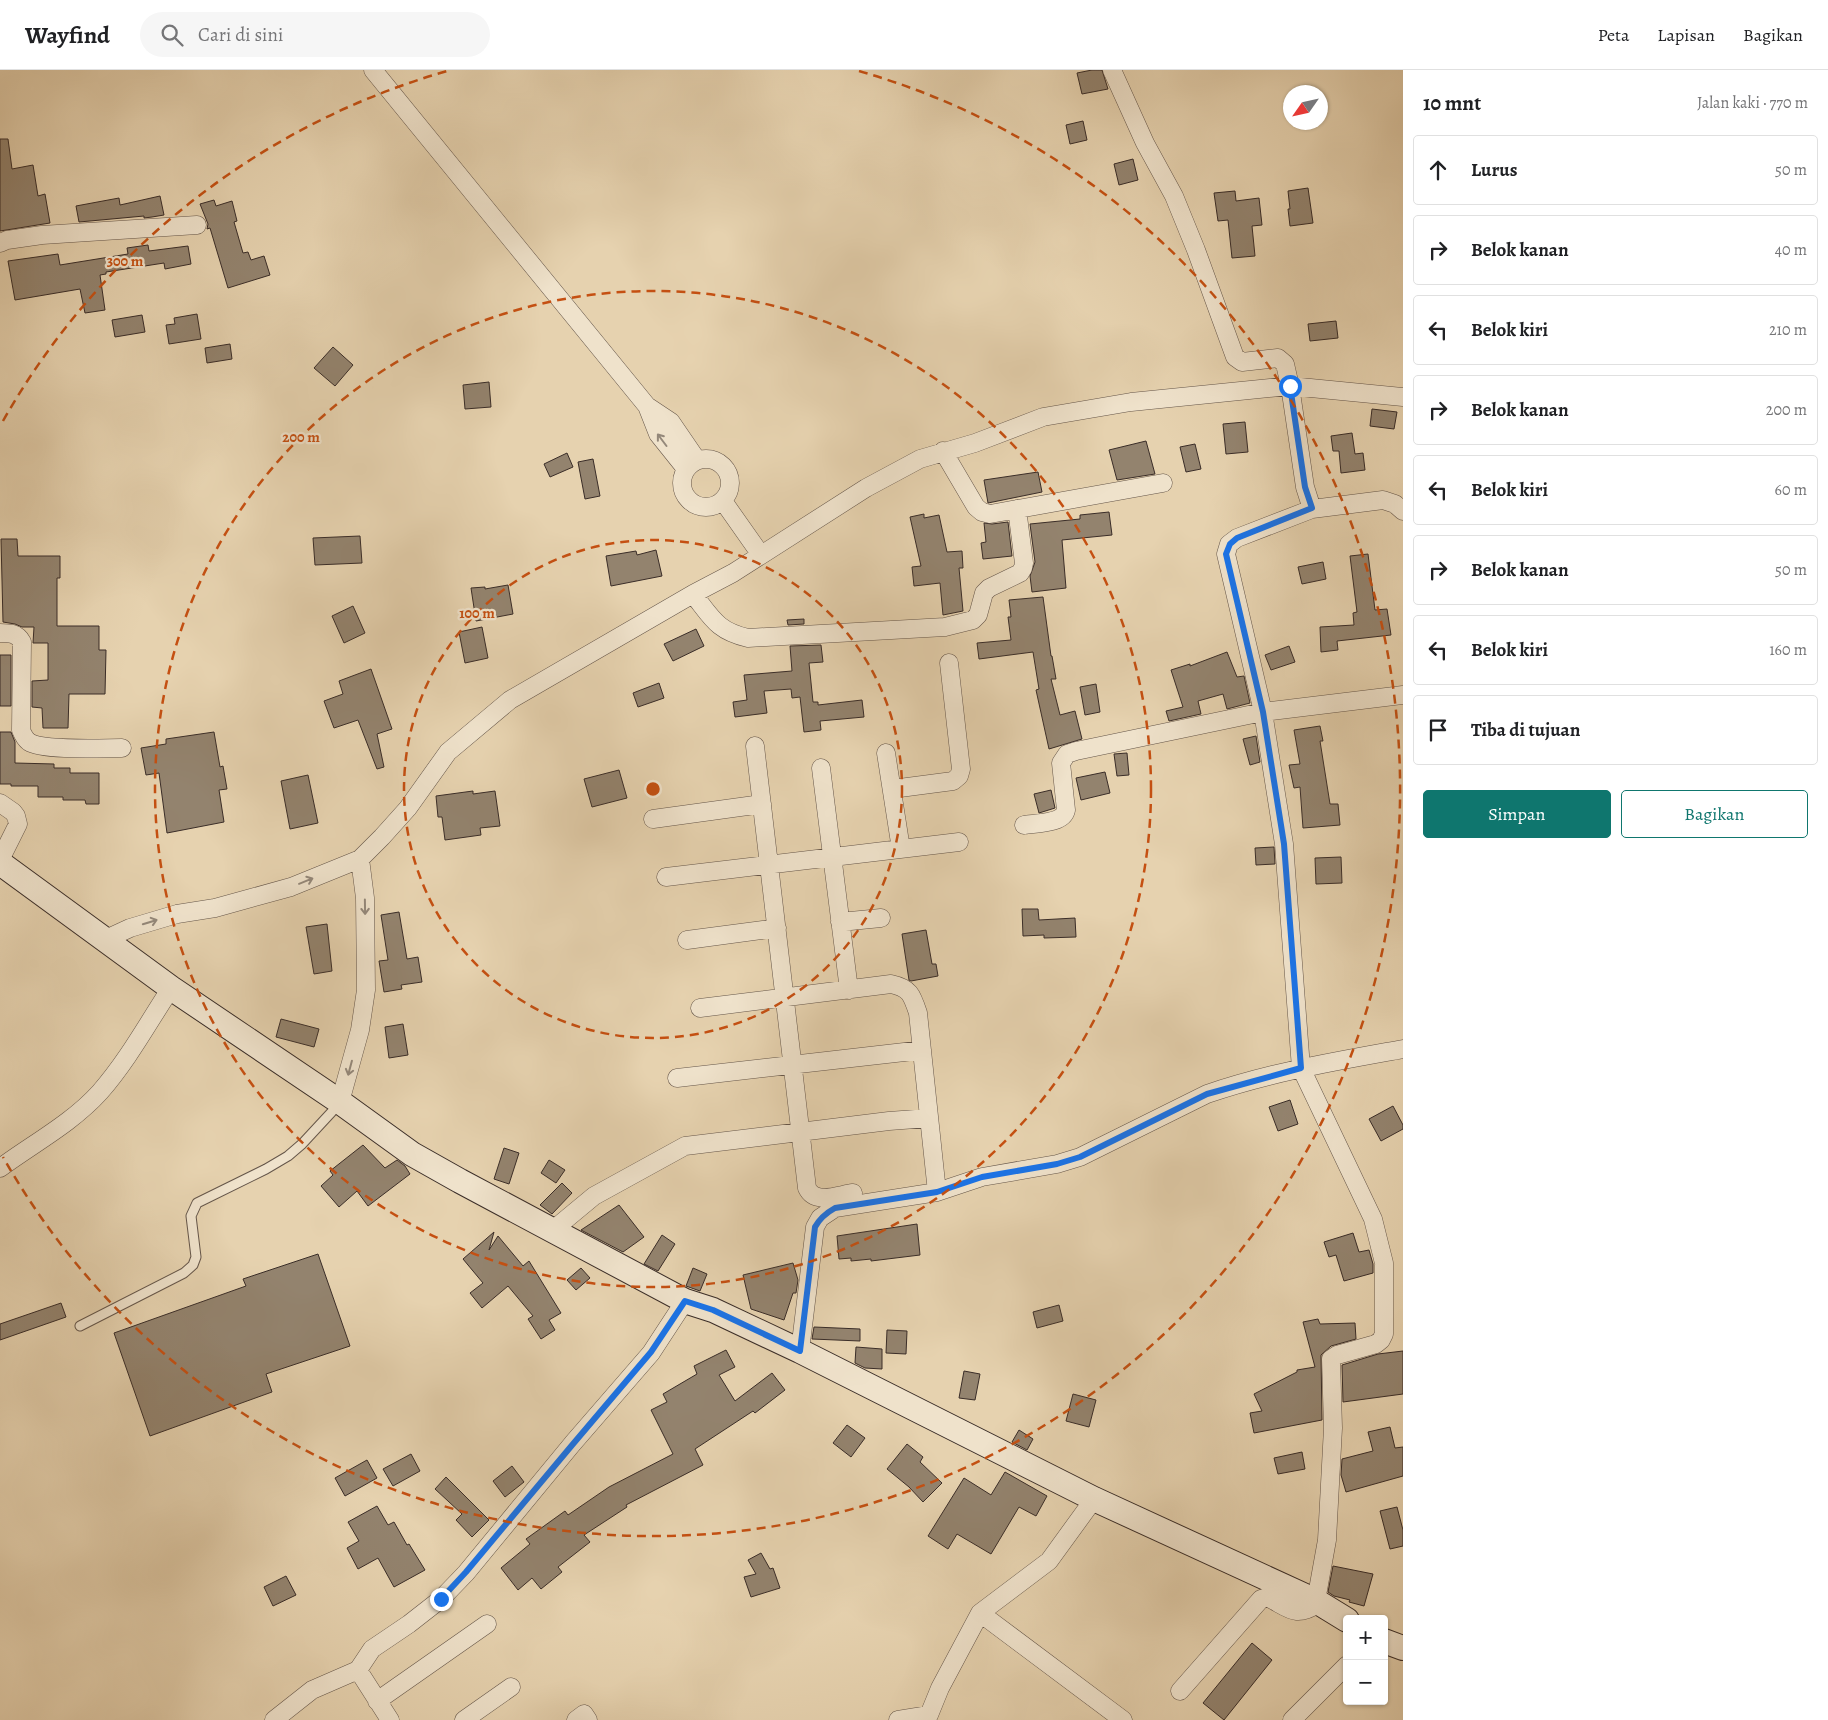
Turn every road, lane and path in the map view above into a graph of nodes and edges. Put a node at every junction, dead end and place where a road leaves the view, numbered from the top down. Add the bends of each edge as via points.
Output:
1 (372, 70) edge
2 (1112, 70) edge
3 (197, 225) dead end
4 (0, 243) edge
5 (1290, 386) junction
6 (1403, 397) edge
7 (943, 452) junction
8 (691, 464) junction
9 (1163, 483) dead end
10 (723, 501) junction
11 (1312, 508) junction
12 (1017, 509) junction
13 (1403, 511) edge
14 (761, 555) junction
15 (693, 594) junction
16 (0, 633) edge
17 (949, 663) dead end
18 (1403, 695) edge
19 (1263, 712) junction
20 (755, 746) dead end
21 (122, 748) dead end
22 (886, 753) dead end
23 (821, 768) dead end
24 (892, 789) junction
25 (0, 803) edge
26 (762, 804) junction
27 (653, 819) dead end
28 (1024, 825) dead end
29 (959, 842) dead end
30 (901, 849) junction
31 (832, 857) junction
32 (360, 859) junction
33 (0, 862) edge
34 (769, 865) junction
35 (666, 877) dead end
36 (881, 918) dead end
37 (840, 922) junction
38 (776, 928) junction
39 (104, 940) junction
40 (687, 940) dead end
41 (171, 988) junction
42 (849, 990) junction
43 (785, 998) junction
44 (700, 1008) dead end
45 (1403, 1049) edge
46 (922, 1050) junction
47 (793, 1065) junction
48 (1301, 1068) junction
49 (677, 1078) dead end
50 (340, 1102) junction
51 (929, 1118) junction
52 (801, 1133) junction
53 (0, 1168) edge
54 (937, 1186) junction
55 (553, 1230) junction
56 (685, 1301) junction
57 (80, 1326) dead end
58 (800, 1351) junction
59 (1094, 1499) junction
60 (1317, 1602) junction
61 (980, 1613) junction
62 (1343, 1618) edge
63 (487, 1624) dead end
64 (1388, 1642) edge
65 (1403, 1648) edge
66 (1343, 1669) edge
67 (358, 1670) junction
68 (511, 1687) dead end
69 (1180, 1691) dead end
70 (378, 1701) junction
71 (274, 1720) edge
72 (390, 1720) edge
73 (464, 1720) edge
74 (576, 1720) edge
75 (588, 1720) edge
76 (898, 1720) edge
77 (1123, 1720) edge
78 (1292, 1720) edge

1 - 8 street via 648,406 671,422
2 - 5 street via 1174,196 1235,357 1242,362 1278,358 1285,364
3 - 4 street via 42,235
5 - 6 street
5 - 7 street via 1132,402 1043,417
5 - 11 street via 1305,487
7 - 12 street via 982,512 990,514
7 - 14 street via 920,459 866,488
8 - 10 street via 710,459 722,465 730,476 730,490
8 - 10 street via 681,482 685,496 695,506 710,508
9 - 12 street
10 - 14 street
11 - 13 street via 1383,500
11 - 19 street via 1237,538 1226,554
12 - 15 street via 1023,568 1020,573 984,593 978,615 973,620 944,627 748,638 720,628
14 - 15 street
15 - 32 street via 510,700 448,752 408,808
16 - 21 street via 12,633 22,642 21,730 28,741 60,748
17 - 24 street via 961,769 959,776 953,781
18 - 19 street
19 - 28 street via 1067,754 1061,764 1065,815 1060,819
19 - 48 street via 1284,844
20 - 26 street
22 - 24 street
23 - 31 street
24 - 30 street
25 - 33 street via 13,812 18,824
26 - 27 street
26 - 34 street
29 - 30 street
30 - 31 street
31 - 34 street
31 - 37 street
39 -> 32 street via 130,928 177,914 215,908 291,887
32 -> 50 street via 365,898 366,990 360,1030
33 - 39 street
34 - 35 street
34 - 38 street
36 - 37 street
37 - 42 street
38 - 40 street
38 - 43 street
39 - 41 street
41 - 50 street
41 - 53 street via 123,1064 99,1093 62,1126
42 - 43 street
42 - 46 street via 891,984 903,987 910,993 918,1013
43 - 44 street
43 - 47 street
45 - 48 street
46 - 47 street
46 - 51 street
47 - 49 street
47 - 52 street
48 - 54 street via 1207,1094 1080,1157
48 - 60 street via 1373,1219 1384,1263 1384,1334 1381,1340 1331,1359 1333,1428 1327,1531
50 - 55 street via 412,1154
50 - 57 lane via 288,1156 197,1203 191,1216 196,1257 193,1265
51 - 52 street
51 - 54 street
52 - 54 street via 807,1188 810,1195 817,1198
52 - 55 street via 685,1146 594,1196
54 - 58 street via 835,1208 820,1218 815,1227
55 - 56 street
56 - 58 street via 713,1310
56 - 67 street via 651,1352 466,1572 441,1599 372,1648
58 - 59 street
59 - 60 street
59 - 61 street via 1049,1561
60 - 62 street
60 - 69 street via 1307,1611 1298,1612 1267,1597 1261,1599
61 - 76 street via 929,1715
61 - 77 street
63 - 70 street
64 - 65 street
66 - 78 street
67 - 70 street
67 - 71 street via 312,1690
68 - 73 street
70 - 72 street
74 - 75 street via 584,1714

